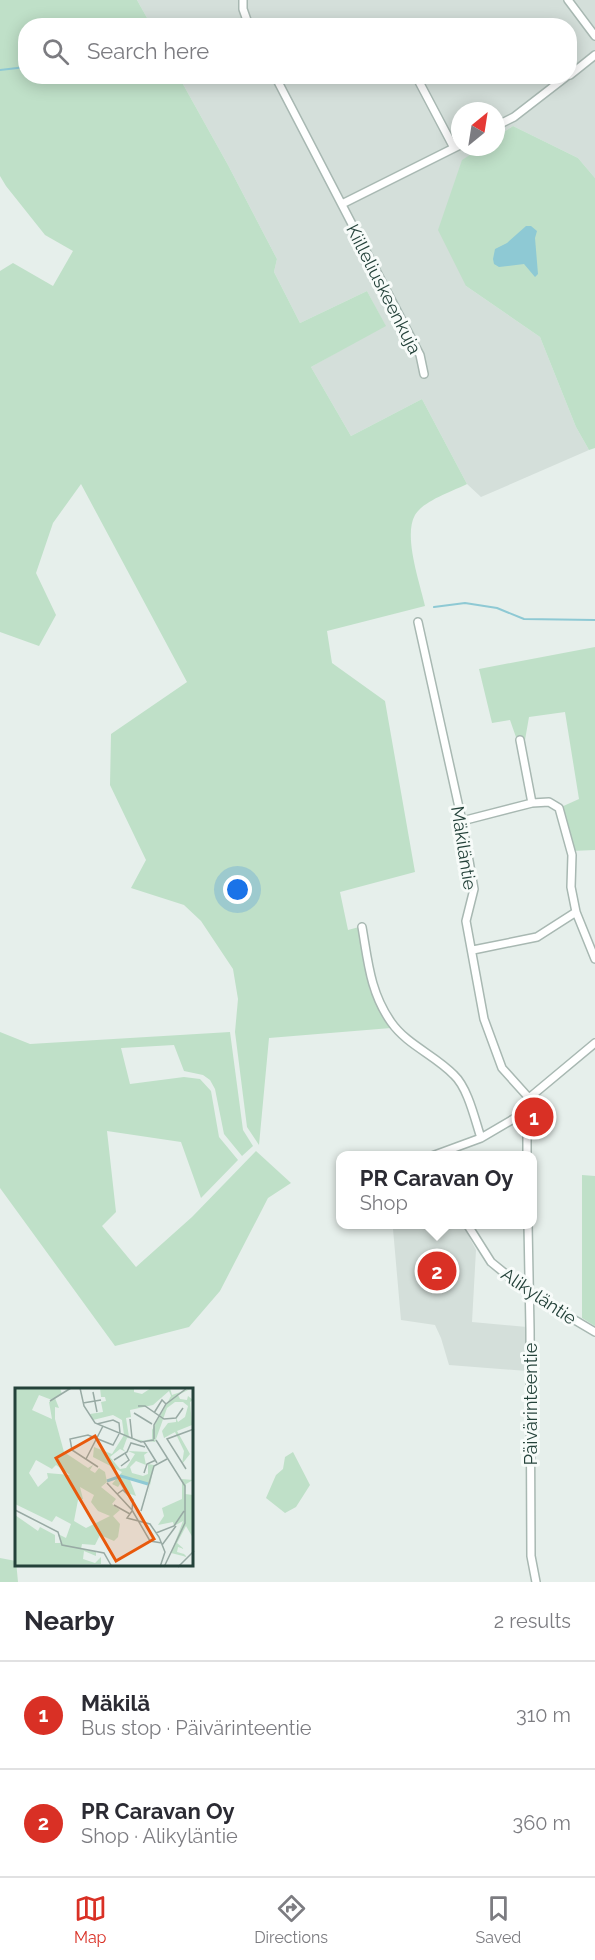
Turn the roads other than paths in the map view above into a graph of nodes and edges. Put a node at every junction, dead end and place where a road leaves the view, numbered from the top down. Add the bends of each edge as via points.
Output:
1 (243, 0) edge
2 (568, 0) edge
3 (246, 18) edge
4 (595, 36) edge
5 (595, 56) edge
6 (577, 69) edge
7 (279, 84) edge
8 (421, 84) edge
9 (557, 84) edge
10 (505, 122) edge
11 (451, 136) edge
12 (451, 149) edge
13 (342, 204) junction
14 (424, 374) dead end
15 (418, 622) dead end
16 (520, 741) dead end
17 (532, 803) junction
18 (462, 821) junction
19 (576, 912) junction
20 (362, 927) dead end
21 (473, 950) junction
22 (595, 959) edge
23 (595, 1043) edge
24 (529, 1098) junction
25 (527, 1111) junction
26 (481, 1138) junction
27 (444, 1151) edge
28 (527, 1151) edge
29 (470, 1229) edge
30 (528, 1229) edge
31 (529, 1293) junction
32 (595, 1332) edge
33 (536, 1582) edge

1 - 3 street
2 - 4 street
5 - 6 street
7 - 13 street, Kiilleliuskeenkuja
8 - 11 street
9 - 10 street
12 - 13 street
13 - 14 street, Kiilleliuskeenkuja via 420,356
15 - 18 street, Mäkiläntie
16 - 17 street
17 - 18 street
17 - 19 street via 549,802 559,808 572,855 571,887
18 - 21 street, Mäkiläntie via 474,889 466,921
19 - 21 street via 537,937
19 - 22 street
20 - 26 street via 374,992 391,1022 406,1038 455,1075
21 - 24 street, Mäkiläntie via 484,1019 502,1068
23 - 24 street
24 - 25 street
25 - 26 street
25 - 28 street
26 - 27 street
29 - 31 street, Alikyläntie via 490,1262
30 - 31 street, Päivärinteentie
31 - 32 street, Alikyläntie
31 - 33 street, Päivärinteentie via 531,1556

